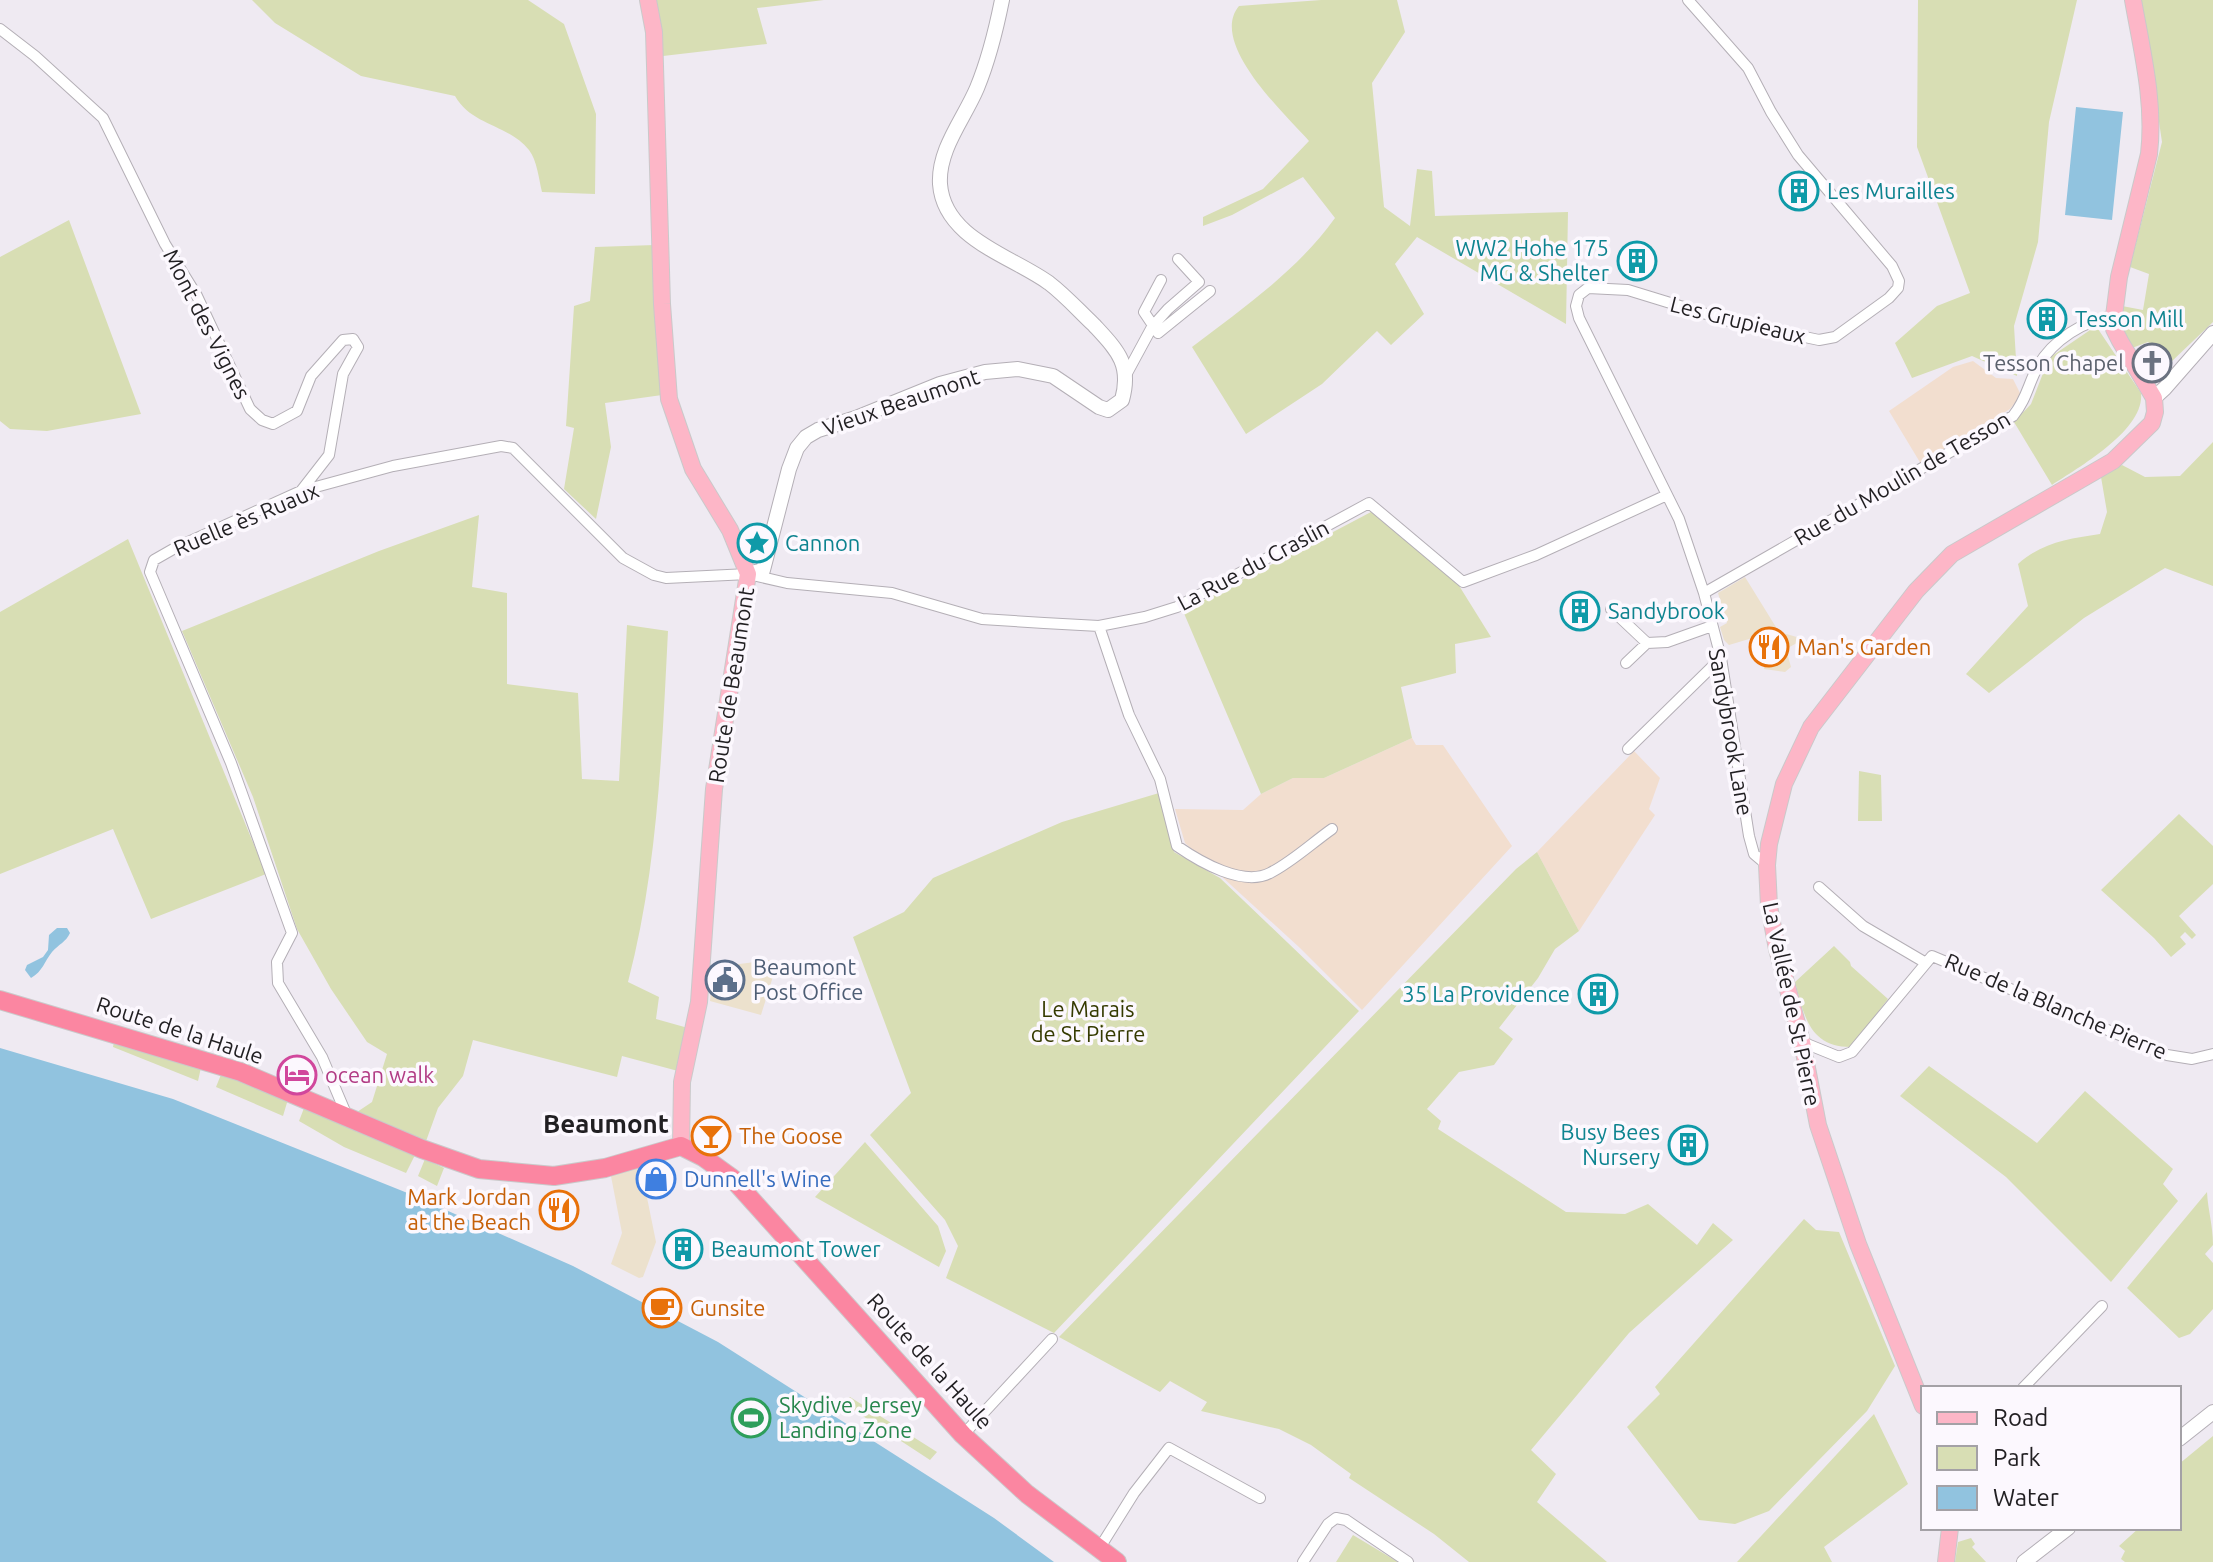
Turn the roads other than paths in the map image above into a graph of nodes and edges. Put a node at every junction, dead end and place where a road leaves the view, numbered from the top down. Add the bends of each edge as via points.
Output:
1 (648, 0) edge
2 (1002, 0) edge
3 (1688, 0) edge
4 (2133, 0) edge
5 (0, 29) edge
6 (1178, 259) dead end
7 (1161, 280) dead end
8 (1210, 291) dead end
9 (2114, 316) junction
10 (1152, 327) junction
11 (2213, 333) edge
12 (1126, 375) junction
13 (2154, 398) junction
14 (301, 491) junction
15 (1667, 495) junction
16 (748, 574) junction
17 (1704, 593) junction
18 (1611, 609) dead end
19 (1099, 626) junction
20 (1712, 626) junction
21 (1647, 643) junction
22 (1721, 658) junction
23 (1626, 663) dead end
24 (1628, 749) dead end
25 (1332, 829) dead end
26 (1767, 865) junction
27 (1819, 887) dead end
28 (1926, 963) junction
29 (0, 1000) edge
30 (1802, 1042) junction
31 (2213, 1054) edge
32 (347, 1117) junction
33 (681, 1146) junction
34 (2102, 1306) dead end
35 (1052, 1339) dead end
36 (2025, 1386) edge
37 (1921, 1401) edge
38 (2213, 1412) edge
39 (963, 1435) junction
40 (2181, 1437) edge
41 (1260, 1498) dead end
42 (1950, 1530) edge
43 (2065, 1530) edge
44 (1099, 1549) junction
45 (1117, 1562) edge
46 (1303, 1562) edge
47 (1408, 1562) edge
48 (1946, 1562) edge
49 (2024, 1562) edge

1 - 16 main road, Route de Beaumont via 654,32 669,399 693,469 730,530
2 - 12 street via 994,42 943,161 942,196 964,231 1074,304 1122,358
3 - 15 street, Les Grupieaux via 1748,68 1798,155 1899,281 1889,298 1835,337 1819,340 1778,334 1628,290 1600,286 1579,295 1579,318
4 - 9 main road via 2151,135
5 - 14 street, Mont des Vignes via 103,118 250,409 262,420 273,424 297,411 311,376 343,340 353,339 358,347 343,374 329,455
6 - 10 street via 1199,282
7 - 10 street via 1144,312
8 - 10 street via 1158,333
9 - 13 main road via 2114,329
9 - 17 street, Rue du Moulin de Tesson via 2100,318 2050,348 2013,416
10 - 12 street
11 - 13 street
12 - 16 street, Vieux Beaumont via 1122,400 1108,410 1053,376 1018,369 940,384 818,430 797,448 763,570
13 - 26 main road, La Vallée de St Pierre via 2152,423 2113,461 1952,554 1916,591 1811,727 1776,807
14 - 16 street, Ruelle ès Ruaux via 393,466 513,448 633,564 666,578
14 - 32 street, Ruelle ès Ruaux via 175,548 154,560 150,572 231,763 292,933 277,962 278,983 322,1057
15 - 17 street, Les Grupieaux
15 - 19 street, La Rue du Craslin via 1463,582 1369,503 1177,607
16 - 19 street, La Rue du Craslin via 892,593 982,619
16 - 33 main road, Route de Beaumont via 714,789 699,1002 682,1082
17 - 20 street, Sandybrook Lane
18 - 21 street
19 - 25 street via 1129,715 1160,779 1177,846 1205,865 1237,876 1268,875
20 - 21 street via 1667,642
20 - 22 street, Sandybrook Lane
21 - 23 street
22 - 24 street
22 - 26 street, Sandybrook Lane via 1749,836 1754,854
26 - 30 main road, La Vallée de St Pierre via 1777,949
27 - 28 street via 1863,926
28 - 30 street, Rue de la Blanche Pierre via 1852,1052 1839,1057
28 - 31 street, Rue de la Blanche Pierre via 1938,957 2167,1055 2192,1059
29 - 32 highway, Route de la Haule via 241,1072
30 - 37 main road, La Vallée de St Pierre via 1818,1125 1858,1244
32 - 33 highway, Route de la Haule via 454,1162 554,1176
33 - 39 highway, Route de la Haule via 732,1178
34 - 36 street
35 - 39 street
38 - 40 street
39 - 44 highway, Route de la Haule via 1027,1494
41 - 44 street via 1169,1448
42 - 48 main road
43 - 49 street
44 - 45 highway, Route de la Haule
46 - 47 street via 1336,1518

